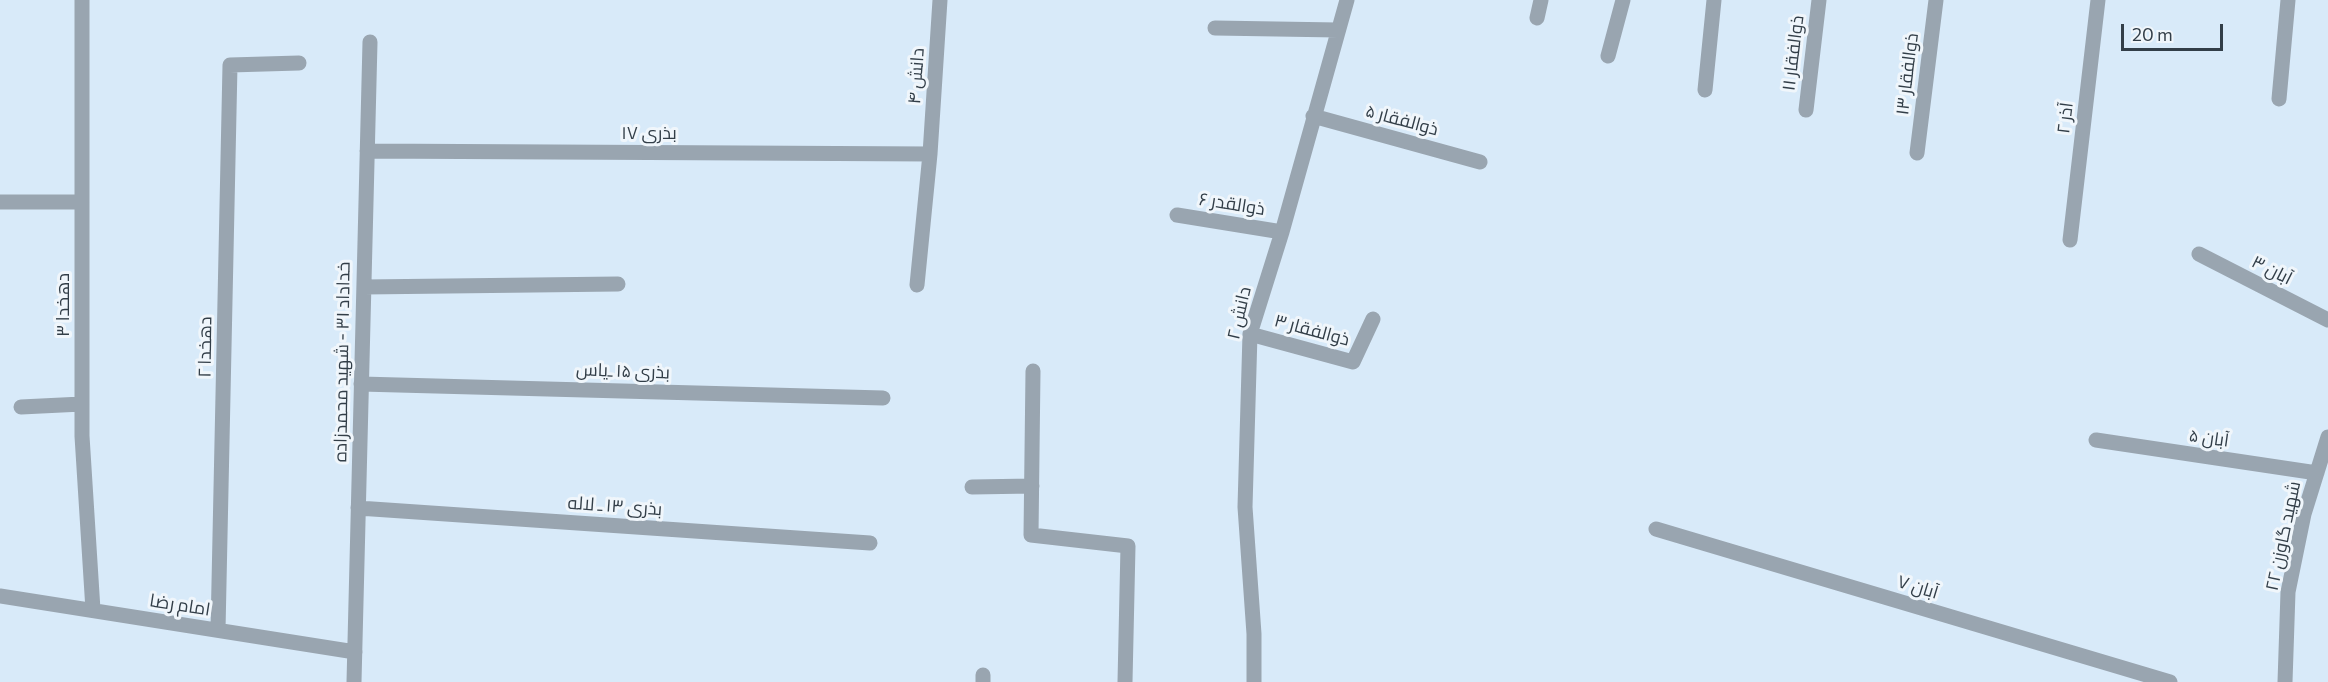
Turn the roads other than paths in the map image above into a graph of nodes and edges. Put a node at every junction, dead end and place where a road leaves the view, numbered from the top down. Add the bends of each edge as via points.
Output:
1 (82, 0) edge
2 (940, 0) edge
3 (1347, 0) edge
4 (1541, 0) edge
5 (1623, 0) edge
6 (1714, 0) edge
7 (1819, 0) edge
8 (1936, 0) edge
9 (2098, 0) edge
10 (2288, 0) edge
11 (1537, 18) dead end
12 (1215, 28) dead end
13 (1338, 30) junction
14 (370, 42) dead end
15 (1608, 56) dead end
16 (299, 63) dead end
17 (1705, 90) dead end
18 (2279, 99) dead end
19 (1806, 110) dead end
20 (1313, 116) junction
21 (367, 151) junction
22 (1917, 153) dead end
23 (930, 154) junction
24 (1480, 162) dead end
25 (0, 202) edge
26 (82, 202) junction
27 (1176, 215) dead end
28 (1282, 232) junction
29 (2070, 240) dead end
30 (2199, 254) dead end
31 (618, 284) dead end
32 (916, 285) dead end
33 (364, 287) junction
34 (1373, 319) dead end
35 (2328, 320) edge
36 (1250, 334) junction
37 (1033, 371) dead end
38 (361, 384) junction
39 (883, 398) dead end
40 (82, 404) junction
41 (21, 407) dead end
42 (2328, 437) edge
43 (2096, 440) dead end
44 (2317, 473) junction
45 (1032, 486) junction
46 (972, 487) dead end
47 (358, 508) junction
48 (1656, 529) dead end
49 (870, 543) dead end
50 (0, 596) edge
51 (93, 610) junction
52 (219, 630) junction
53 (355, 652) junction
54 (354, 682) edge
55 (1125, 682) edge
56 (1254, 682) edge
57 (2170, 682) edge
58 (2285, 682) edge

1 - 26 street, دهخدا ۳
2 - 23 street, دانش ۴
3 - 13 street, دانش ۲
4 - 11 street
5 - 15 street
6 - 17 street
7 - 19 street, ذوالفقار ۱۱
8 - 22 street, ذوالفقار ۱۳
9 - 29 street, آذر ۲
10 - 18 street
12 - 13 street
13 - 20 street, دانش ۲
14 - 21 street, خداداد ۳۱ - شهید محمدزاده
16 - 52 street, دهخدا ۲ via 230,65
20 - 24 street, ذوالفقار ۵
20 - 28 street, دانش ۲
21 - 23 street, بذری ۱۷
21 - 33 street, خداداد ۳۱ - شهید محمدزاده
23 - 32 street, دانش ۴
25 - 26 street
26 - 40 street, دهخدا ۳
27 - 28 street, ذوالقدر ۶
28 - 36 street, دانش ۲
30 - 35 street, آبان ۳
31 - 33 street
33 - 38 street, خداداد ۳۱ - شهید محمدزاده
34 - 36 street, ذوالفقار ۳ via 1353,362
36 - 56 street, دانش ۲ via 1245,507
37 - 45 street
38 - 39 street, بذری ۱۵ ـ‌یاس
38 - 47 street, خداداد ۳۱ - شهید محمدزاده
40 - 41 street
40 - 51 street, دهخدا ۳
42 - 44 street, شهید گاوزن ۲۲
43 - 44 street, آبان ۵
44 - 58 street, شهید گاوزن ۲۲ via 2288,592
45 - 46 street
45 - 55 street via 1031,535 1128,546
47 - 49 street, بذری ۱۳ ـ لاله
47 - 53 street, خداداد ۳۱ - شهید محمدزاده
48 - 57 street, آبان ۷
50 - 51 street, امام رضا
51 - 52 street, امام رضا
52 - 53 street, امام رضا
53 - 54 street, خداداد ۳۱ - شهید محمدزاده

